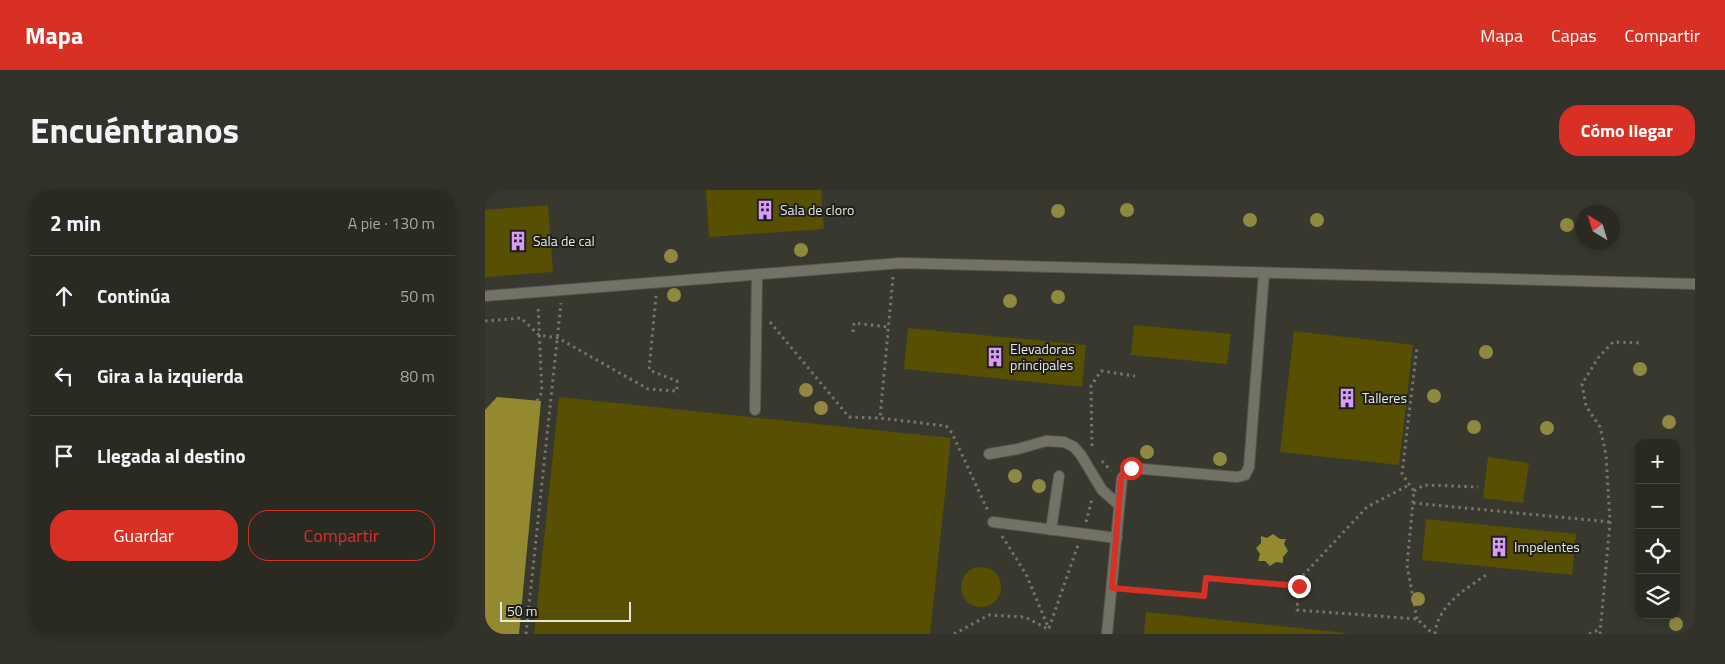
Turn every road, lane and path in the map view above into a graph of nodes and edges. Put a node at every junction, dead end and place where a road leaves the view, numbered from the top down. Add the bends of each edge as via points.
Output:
1 (894, 264) junction
2 (1264, 273) junction
3 (757, 275) junction
4 (657, 283) junction
5 (1695, 284) edge
6 (563, 290) junction
7 (537, 292) junction
8 (485, 296) edge
9 (757, 305) junction
10 (485, 321) edge
11 (889, 327) junction
12 (853, 332) dead end
13 (539, 335) junction
14 (557, 338) junction
15 (1641, 343) dead end
16 (1417, 347) dead end
17 (537, 401) dead end
18 (755, 410) dead end
19 (880, 418) junction
20 (989, 454) dead end
21 (1059, 476) dead end
22 (1409, 485) junction
23 (1478, 487) dead end
24 (1414, 491) junction
25 (1413, 503) junction
26 (1119, 505) junction
27 (993, 522) junction
28 (1610, 522) junction
29 (1051, 530) junction
30 (1117, 538) junction
31 (1489, 573) dead end
32 (1293, 585) junction
33 (1112, 588) junction
34 (1417, 618) junction
35 (1600, 629) junction
36 (526, 634) edge
37 (953, 634) edge
38 (1107, 634) edge
39 (1434, 634) edge
40 (1589, 634) edge
41 (1599, 634) edge

1 - 2 lane
1 - 3 lane
1 - 11 path
2 - 5 lane
2 - 26 lane via 1249,467 1245,475 1131,468 1121,478
3 - 4 lane
3 - 9 lane
4 - 6 lane
4 - 14 path via 649,370 677,381 677,391 648,389
6 - 7 lane
6 - 14 path
7 - 8 lane
7 - 13 path
9 - 18 lane
9 - 19 path via 849,417
10 - 13 path via 521,318
11 - 12 path via 854,323
11 - 19 path
13 - 14 path
13 - 17 path via 542,392
14 - 36 path
15 - 28 path via 1613,342 1598,358 1583,384 1586,406 1600,427 1606,455
16 - 22 path via 1401,474
19 - 27 path via 946,426
20 - 26 lane via 1046,441 1064,442 1081,455 1102,490
21 - 29 lane
22 - 24 path
22 - 32 path via 1367,507
23 - 24 path via 1424,485
24 - 25 path
25 - 28 path
25 - 34 path via 1407,565
26 - 30 lane
27 - 29 lane
27 - 37 path via 1026,574 1049,629 1025,617 989,615
28 - 35 path
29 - 30 lane
30 - 33 lane
31 - 39 path via 1442,610
32 - 33 path via 1206,578 1204,596
32 - 34 path via 1299,586 1297,610
33 - 38 lane
34 - 39 path
35 - 40 path
35 - 41 path

